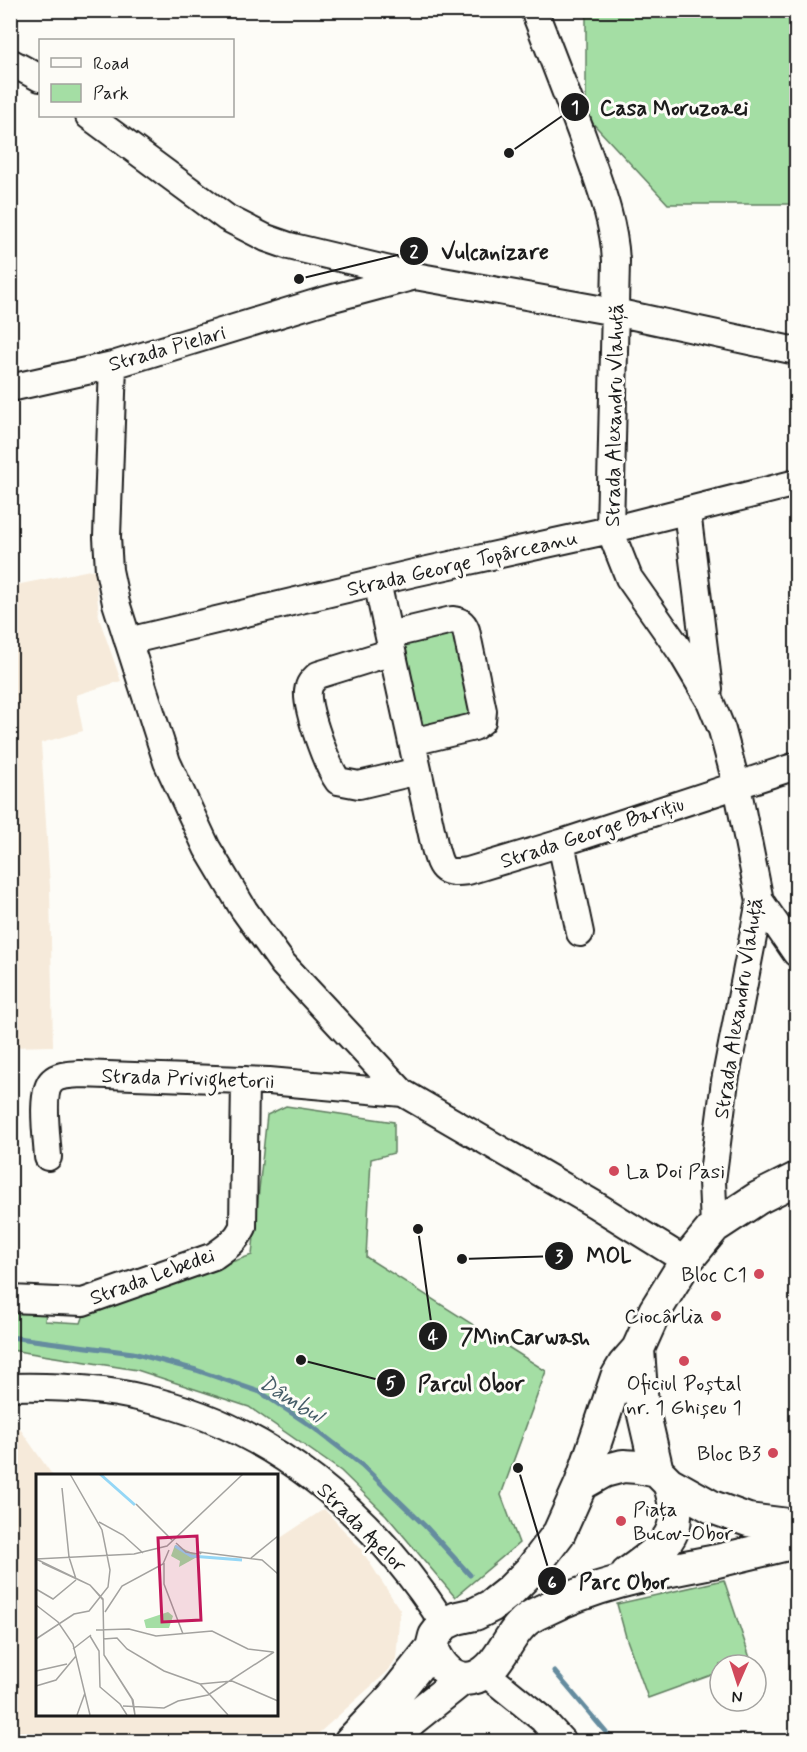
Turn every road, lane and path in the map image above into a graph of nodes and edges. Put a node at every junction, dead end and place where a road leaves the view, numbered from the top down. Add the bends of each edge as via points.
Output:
1 (534, 10) edge
2 (10, 62) edge
3 (39, 77) edge
4 (90, 117) edge
5 (321, 255) junction
6 (415, 276) junction
7 (322, 301) junction
8 (615, 312) junction
9 (796, 351) edge
10 (113, 365) junction
11 (10, 388) edge
12 (796, 483) edge
13 (687, 511) junction
14 (610, 530) junction
15 (377, 582) junction
16 (128, 641) junction
17 (390, 644) junction
18 (710, 701) junction
19 (412, 742) junction
20 (796, 766) edge
21 (418, 771) junction
22 (737, 786) junction
23 (561, 843) junction
24 (760, 901) junction
25 (580, 933) dead end
26 (796, 953) edge
27 (245, 1080) junction
28 (403, 1093) junction
29 (48, 1157) dead end
30 (796, 1179) edge
31 (714, 1227) junction
32 (686, 1261) junction
33 (10, 1299) edge
34 (638, 1349) junction
35 (15, 1389) edge
36 (663, 1477) junction
37 (581, 1484) junction
38 (796, 1526) edge
39 (796, 1542) edge
40 (620, 1580) junction
41 (438, 1636) junction
42 (473, 1676) junction
43 (516, 1700) junction
44 (350, 1742) edge
45 (388, 1742) edge
46 (546, 1742) edge
47 (563, 1742) edge

1 - 8 street, Strada Alexandru Vlahuță via 608,207 615,247
2 - 3 street
4 - 5 street via 227,218 266,238
5 - 6 street
5 - 7 street via 330,271
6 - 7 street, Strada Pielari
6 - 8 street, Strada Pielari
7 - 10 street, Strada Pielari
8 - 9 street, Strada Pielari
8 - 14 street, Strada Alexandru Vlahuță
10 - 11 street, Strada Pielari
10 - 16 street via 107,537 113,592
12 - 13 street, Strada George Topârceanu
13 - 14 street, Strada George Topârceanu
13 - 18 street
14 - 15 street, Strada George Topârceanu
14 - 18 street, Strada Alexandru Vlahuță via 629,578
15 - 16 street, Strada George Topârceanu
15 - 17 street
16 - 28 street via 167,762 207,848 239,901 283,964
17 - 19 street
17 - 19 street via 452,620 464,624 466,630 482,721 474,727
17 - 21 street via 318,675 308,691 309,707 338,782 359,784
18 - 22 street, Strada Alexandru Vlahuță
19 - 21 street
20 - 22 street, Strada George Barițiu
21 - 23 street, Strada George Barițiu via 439,864 446,871 468,871
22 - 23 street, Strada George Barițiu
22 - 24 street, Strada Alexandru Vlahuță
23 - 25 street
24 - 26 street
24 - 31 street, Strada Alexandru Vlahuță via 725,1081 712,1181
27 - 28 street, Strada Privighetorii
27 - 29 street, Strada Privighetorii via 62,1076 52,1081 47,1090
27 - 33 street, Strada Lebedei via 243,1227 230,1246 214,1256 83,1302
28 - 32 street
30 - 31 main road
31 - 32 main road
32 - 34 main road via 655,1311
34 - 36 main road via 647,1436
34 - 37 main road via 617,1377
35 - 41 street, Strada Apelor via 109,1392 142,1398 178,1407 269,1448 319,1482 366,1525 413,1579
36 - 37 main road via 638,1467 623,1466
36 - 38 main road via 712,1507 748,1520
36 - 40 main road via 674,1498 675,1525 660,1550
37 - 41 main road via 559,1533 524,1577 491,1606 458,1618
39 - 40 main road
40 - 42 main road via 564,1600 530,1618 521,1624 500,1655
41 - 42 main road via 438,1662 449,1674
41 - 44 main road via 393,1697
42 - 43 street
42 - 45 main road via 412,1719
43 - 46 street
43 - 47 street via 542,1719

